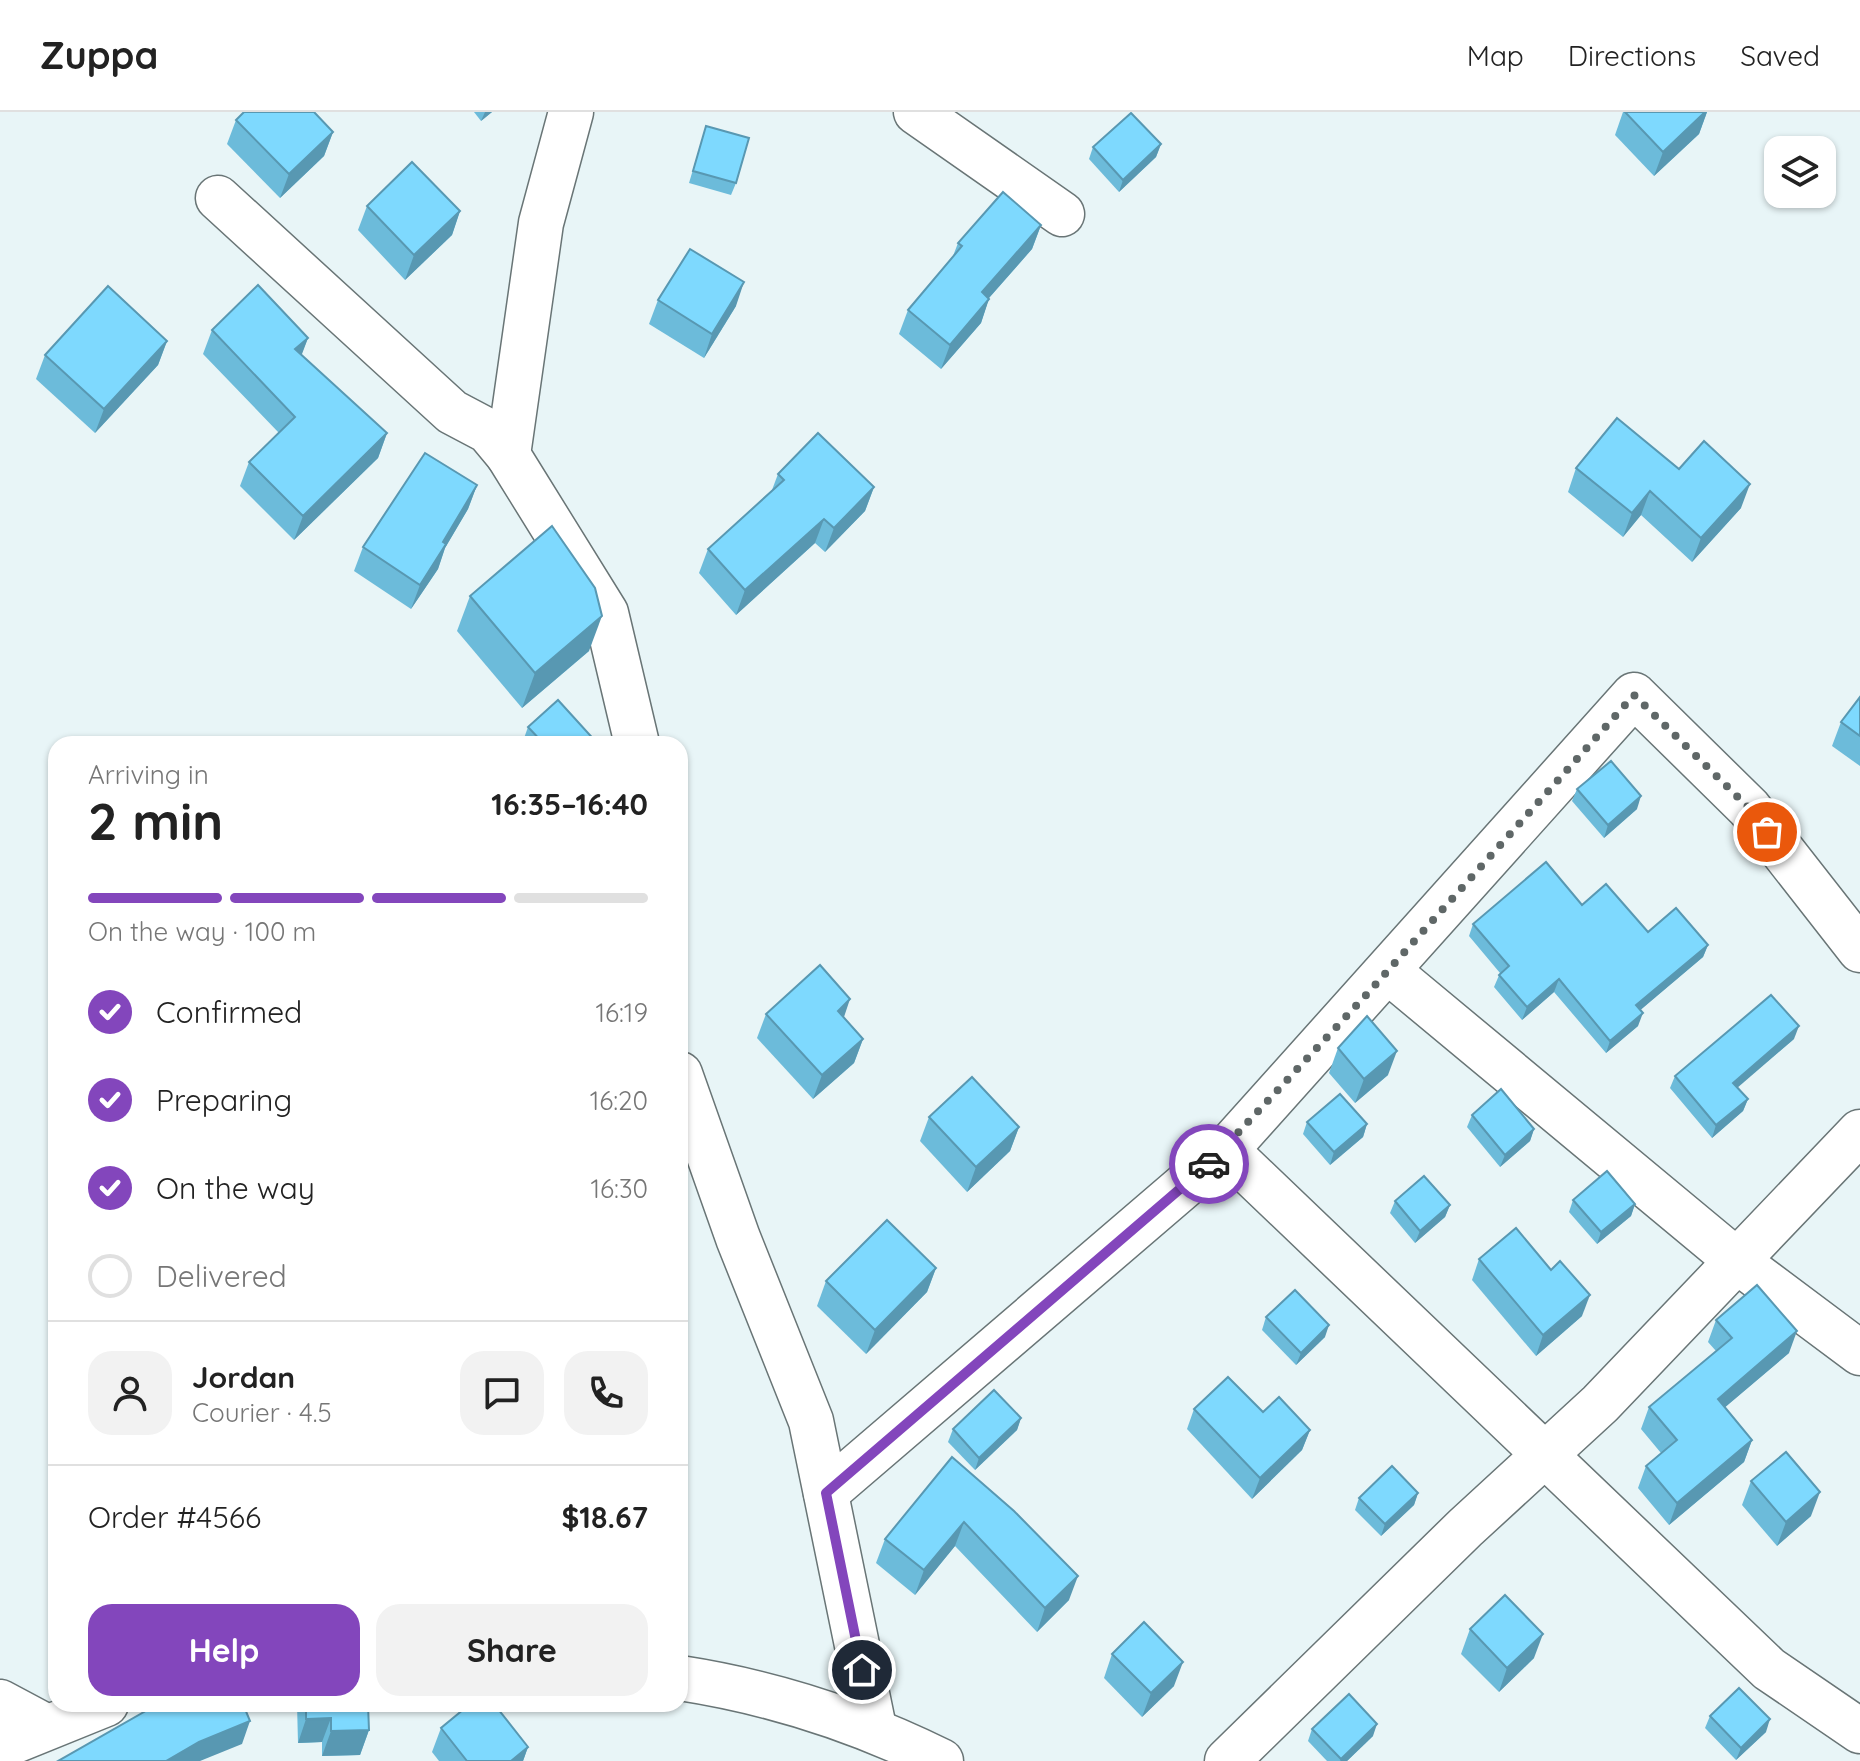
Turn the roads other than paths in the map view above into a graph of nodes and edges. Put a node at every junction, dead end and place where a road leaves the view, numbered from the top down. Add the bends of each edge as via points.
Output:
1 (571, 112) edge
2 (916, 112) edge
3 (218, 198) dead end
4 (1062, 214) dead end
5 (508, 455) junction
6 (635, 736) edge
7 (1860, 950) edge
8 (1388, 971) junction
9 (688, 1097) edge
10 (1860, 1132) edge
11 (1226, 1150) junction
12 (1737, 1261) junction
13 (1860, 1353) edge
14 (1544, 1455) junction
15 (826, 1493) junction
16 (688, 1679) edge
17 (0, 1702) edge
18 (84, 1712) edge
19 (45, 1726) junction
20 (874, 1728) junction
21 (1860, 1731) edge
22 (0, 1747) edge
23 (941, 1761) edge
24 (1227, 1761) edge

1 - 5 street via 541,223
2 - 4 street
3 - 5 street via 452,412 488,431
5 - 6 street via 606,613
7 - 8 street via 1749,808 1634,695
8 - 11 street
8 - 12 street
9 - 15 street via 811,1421
10 - 12 street
11 - 14 street
11 - 15 street
12 - 13 street
12 - 14 street
14 - 21 street via 1769,1669
14 - 24 street
15 - 20 street
16 - 20 street via 734,1686
17 - 19 street
18 - 19 street
19 - 22 street
20 - 23 street

